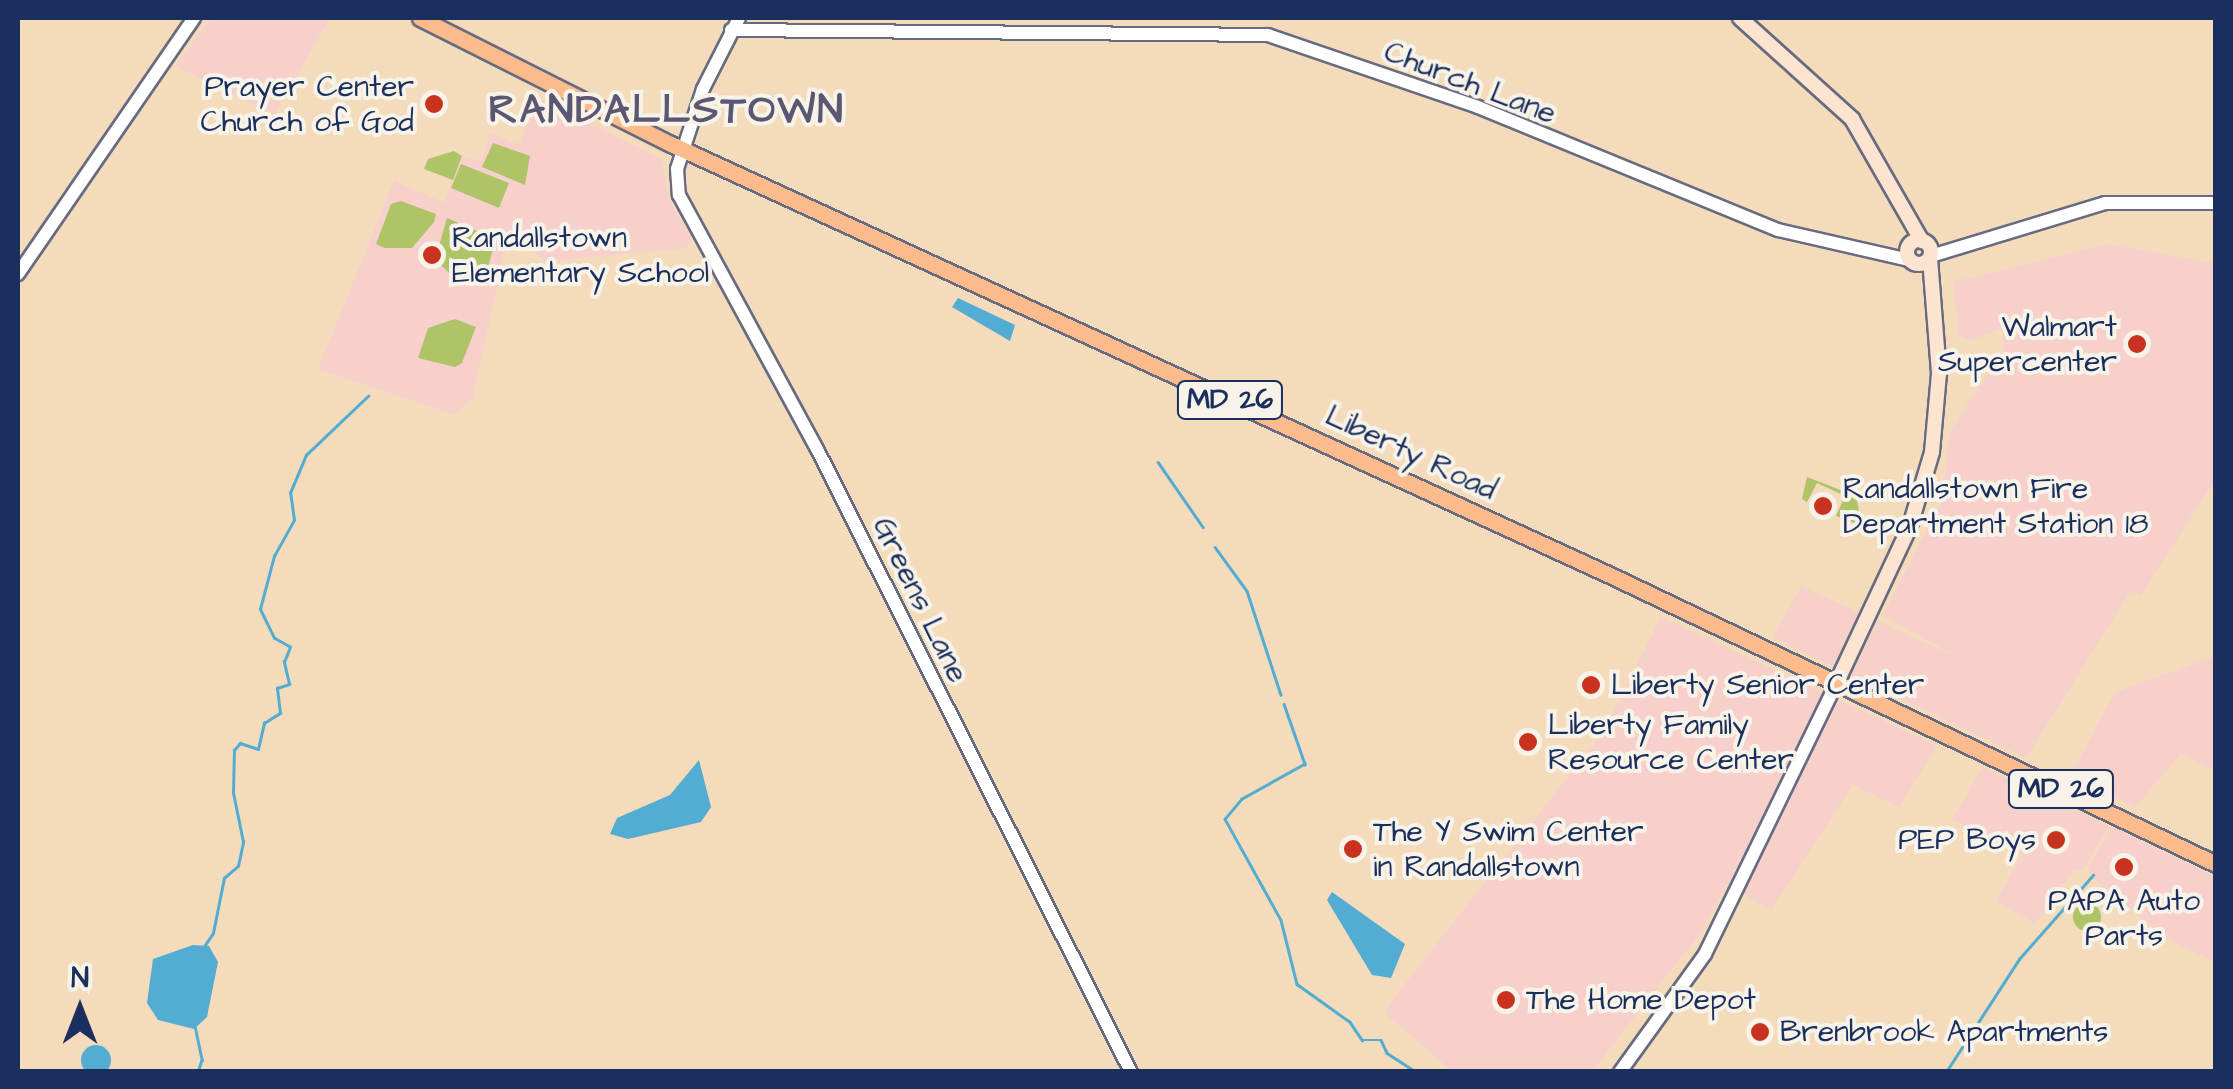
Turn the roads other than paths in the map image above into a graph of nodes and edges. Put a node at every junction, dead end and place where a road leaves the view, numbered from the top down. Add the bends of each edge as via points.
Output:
1 (194, 18) edge
2 (420, 18) edge
3 (739, 18) edge
4 (1740, 18) edge
5 (731, 30) junction
6 (682, 150) junction
7 (2216, 203) edge
8 (1919, 252) junction
9 (18, 274) edge
10 (1836, 682) junction
11 (2216, 864) edge
12 (1131, 1072) edge
13 (1620, 1072) edge

1 - 9 street
2 - 6 main road, Liberty Road / MD 26
3 - 5 street
4 - 8 main road via 1852,119 1907,214
5 - 6 street
5 - 8 street, Church Lane via 1268,35 1478,107 1778,230 1879,254
6 - 10 main road, Liberty Road / MD 26
6 - 12 street, Greens Lane via 676,182 682,201 817,449
7 - 8 street, Church Lane via 2105,202
8 - 10 main road via 1931,286 1939,398 1929,466 1910,526
10 - 11 main road, Liberty Road / MD 26
10 - 13 street via 1705,954

